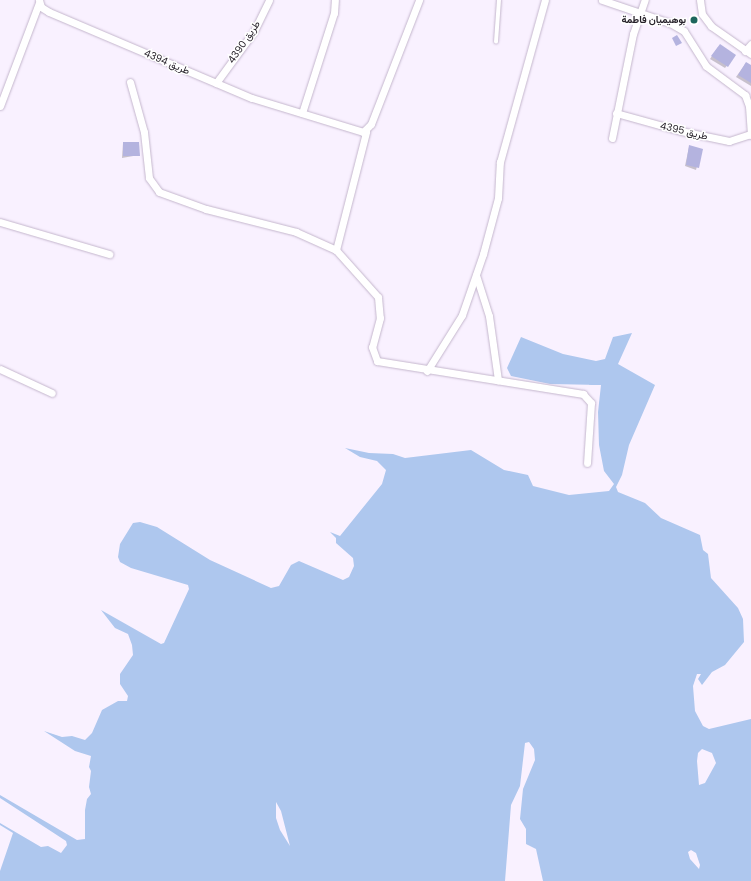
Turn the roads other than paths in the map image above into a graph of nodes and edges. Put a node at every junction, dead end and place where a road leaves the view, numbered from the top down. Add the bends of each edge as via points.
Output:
1 (269, 0) edge
2 (335, 0) edge
3 (419, 0) edge
4 (499, 0) edge
5 (545, 0) edge
6 (602, 0) edge
7 (645, 0) edge
8 (700, 0) edge
9 (39, 2) edge
10 (640, 14) junction
11 (496, 42) dead end
12 (751, 44) edge
13 (748, 52) edge
14 (130, 82) dead end
15 (216, 83) junction
16 (0, 106) edge
17 (302, 113) junction
18 (616, 113) junction
19 (366, 132) junction
20 (751, 134) edge
21 (612, 138) dead end
22 (0, 222) edge
23 (336, 250) junction
24 (109, 254) dead end
25 (476, 275) junction
26 (0, 369) edge
27 (427, 371) junction
28 (498, 380) junction
29 (52, 393) dead end
30 (587, 463) dead end

1 - 15 street, طريق 4390 via 254,31
2 - 17 street via 334,13
3 - 19 street
4 - 11 lane
5 - 25 street via 500,162 498,198
6 - 10 street
7 - 10 street
8 - 13 street via 702,14 708,23
9 - 15 street, طريق 4394 via 49,12
9 - 16 street
10 - 18 street via 632,34
10 - 20 street via 670,23 684,31 706,66 745,95 749,106
12 - 13 street
14 - 23 street via 144,132 149,178 158,192 206,209 296,232
15 - 17 street, طريق 4394 via 252,98
17 - 19 street, طريق 4394
18 - 20 street, طريق 4395 via 729,141
18 - 21 street
19 - 23 street
22 - 24 street
23 - 27 street via 378,297 380,318 372,348 377,361
25 - 27 street via 462,315
25 - 28 street via 490,323
26 - 29 street
27 - 28 street
28 - 30 street via 577,392 588,398 592,409

